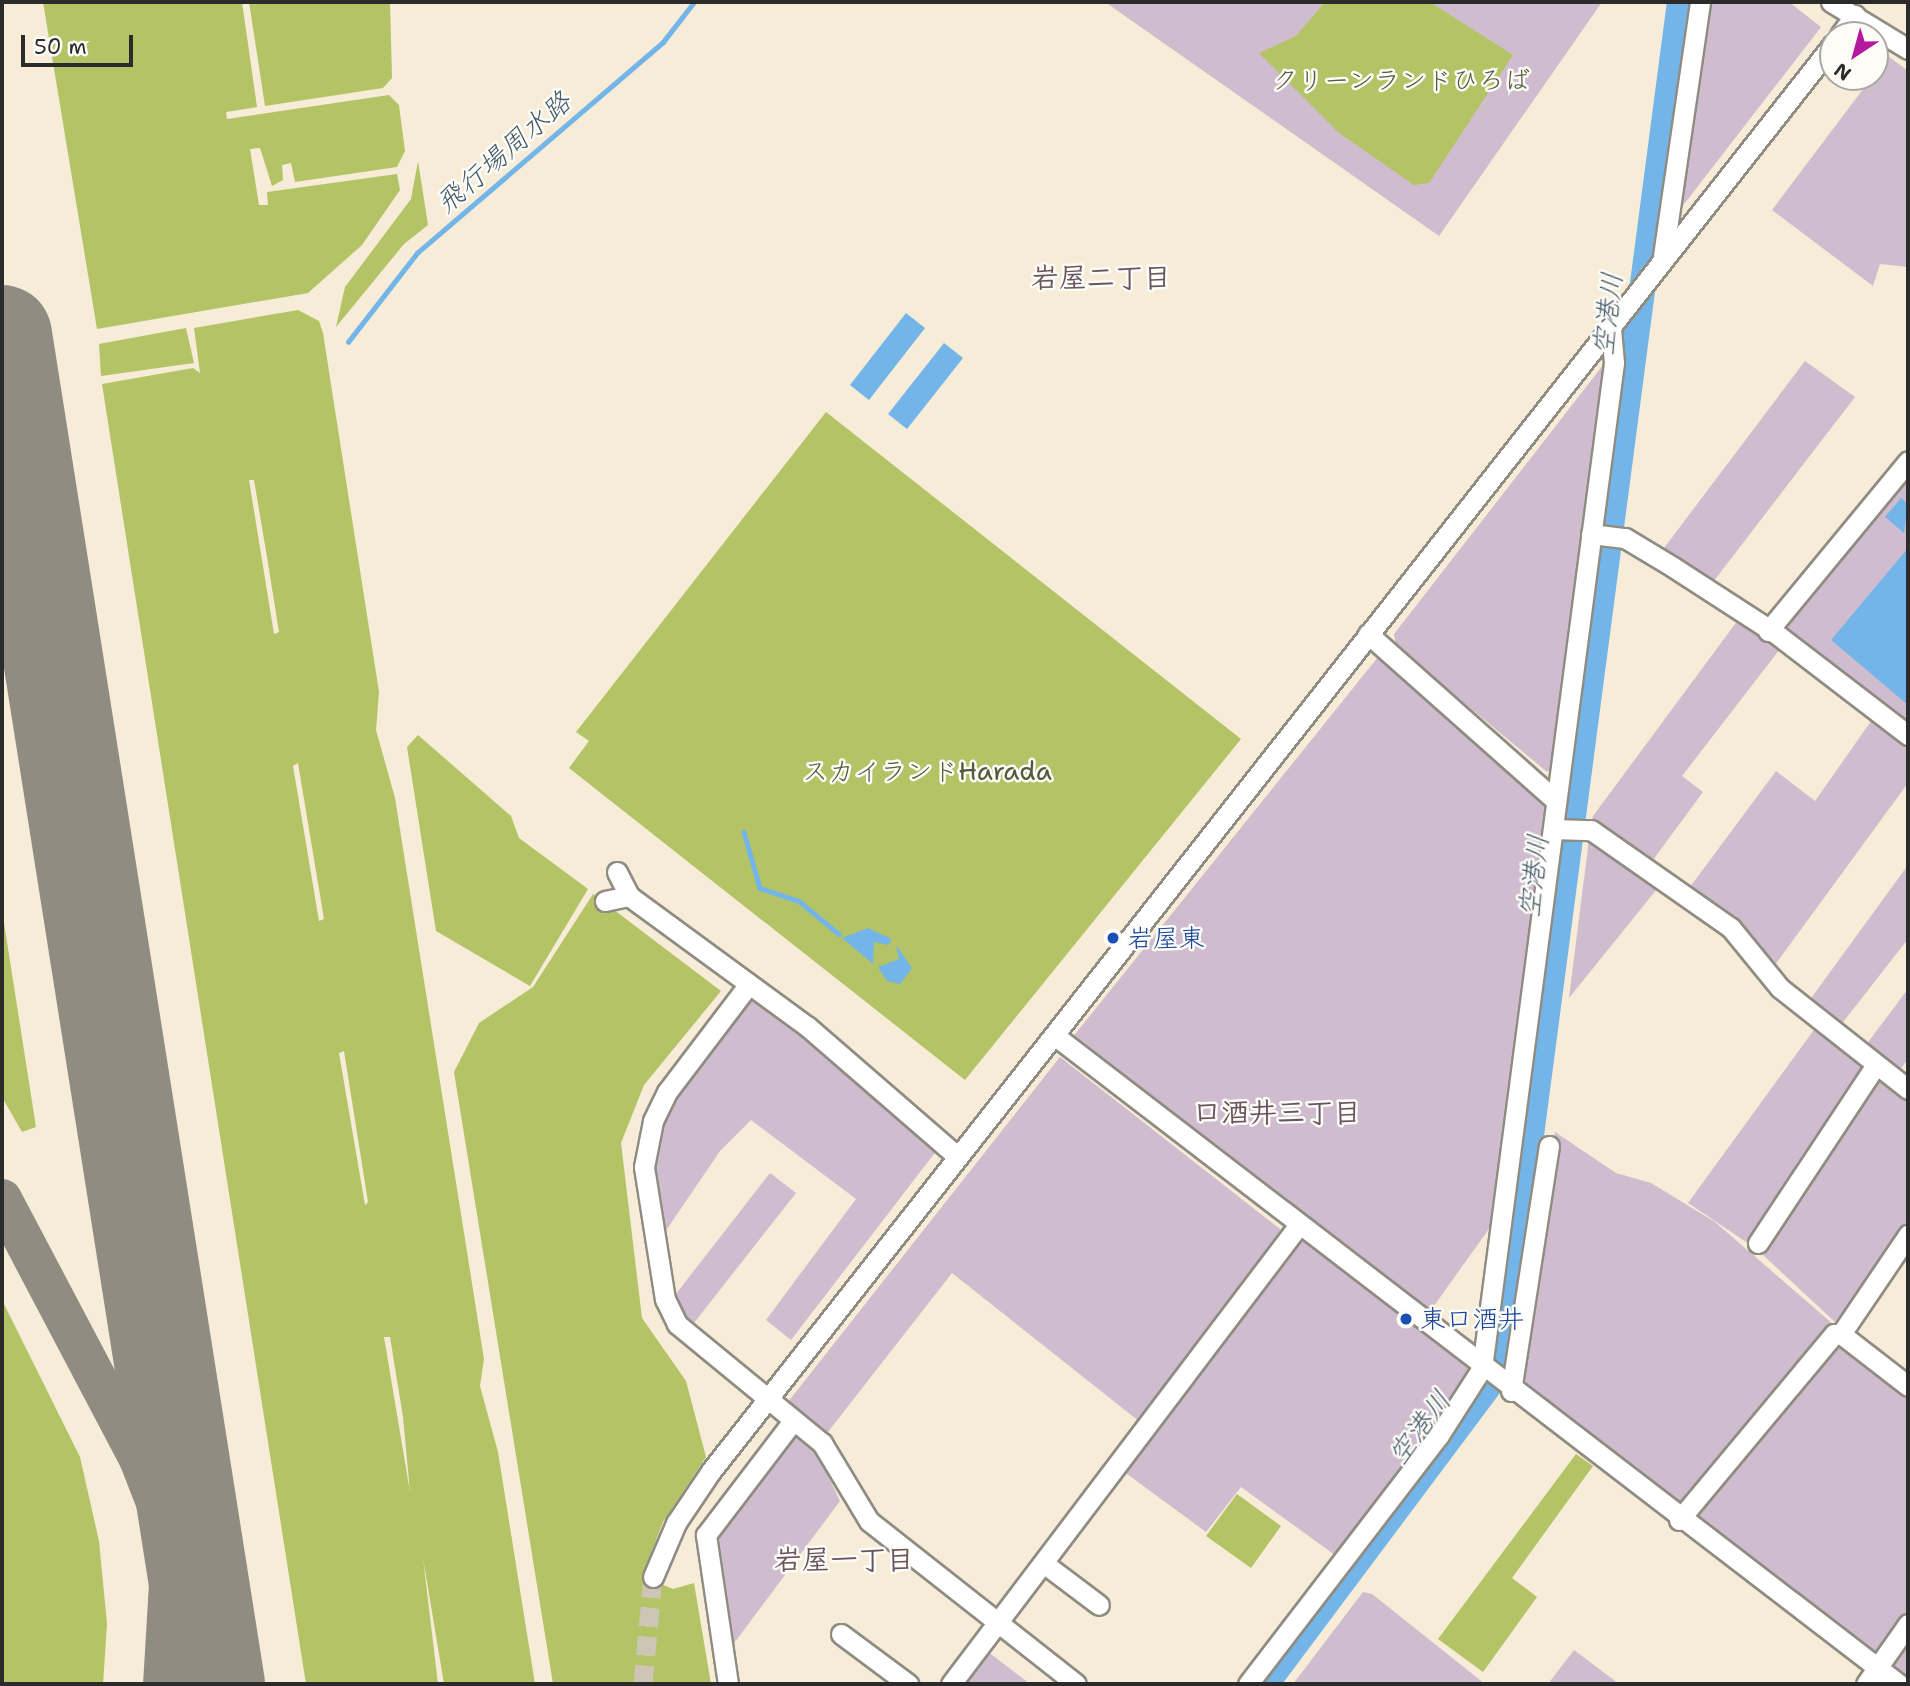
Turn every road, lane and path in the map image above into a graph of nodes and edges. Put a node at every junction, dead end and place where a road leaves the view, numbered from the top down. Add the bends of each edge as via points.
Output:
1 (1700, 2) edge
2 (1831, 2) edge
3 (1855, 15) junction
4 (1850, 21) edge
5 (1908, 49) edge
6 (1819, 62) edge
7 (1662, 261) junction
8 (1615, 322) junction
9 (1908, 461) edge
10 (1594, 535) junction
11 (1768, 631) junction
12 (1368, 634) junction
13 (1908, 735) edge
14 (1556, 801) junction
15 (1557, 829) junction
16 (617, 872) dead end
17 (629, 896) junction
18 (605, 901) dead end
19 (749, 984) junction
20 (1054, 1035) junction
21 (1876, 1065) junction
22 (1908, 1088) edge
23 (1549, 1146) dead end
24 (957, 1156) junction
25 (1298, 1226) junction
26 (1908, 1236) edge
27 (1758, 1243) dead end
28 (1840, 1334) junction
29 (1496, 1380) junction
30 (1908, 1387) edge
31 (766, 1400) junction
32 (793, 1421) junction
33 (1679, 1520) junction
34 (1046, 1565) junction
35 (653, 1577) tunnel mouth
36 (1099, 1605) dead end
37 (998, 1624) junction
38 (1908, 1624) edge
39 (841, 1634) dead end
40 (1872, 1676) edge
41 (728, 1684) edge
42 (908, 1684) edge
43 (951, 1684) edge
44 (1076, 1684) edge
45 (1248, 1684) edge
46 (1899, 1684) edge

1 - 7 street
2 - 3 street
3 - 4 street
3 - 5 street
6 - 7 street
7 - 8 street
8 - 10 street
8 - 12 street
9 - 11 street
10 - 11 street via 1622,538
10 - 14 street
11 - 13 street
12 - 14 street
12 - 20 street
14 - 15 street
15 - 21 street via 1582,830 1619,847 1731,928 1780,988
15 - 29 street
16 - 17 street
17 - 18 street
17 - 19 street
19 - 24 street
19 - 31 street via 662,1102 644,1167 665,1299 677,1324
20 - 24 street
20 - 25 street
21 - 22 street
21 - 27 street
23 - 29 street
24 - 31 street
25 - 29 street
25 - 34 street
26 - 28 street
28 - 30 street
28 - 33 street via 1834,1334
29 - 33 street
29 - 45 street via 1439,1435
31 - 32 street
31 - 35 street via 676,1523
32 - 37 street via 822,1443 869,1521
32 - 41 street via 706,1535
33 - 40 street
34 - 36 street
34 - 37 street
37 - 43 street
37 - 44 street
38 - 40 street
39 - 42 street
40 - 46 street

